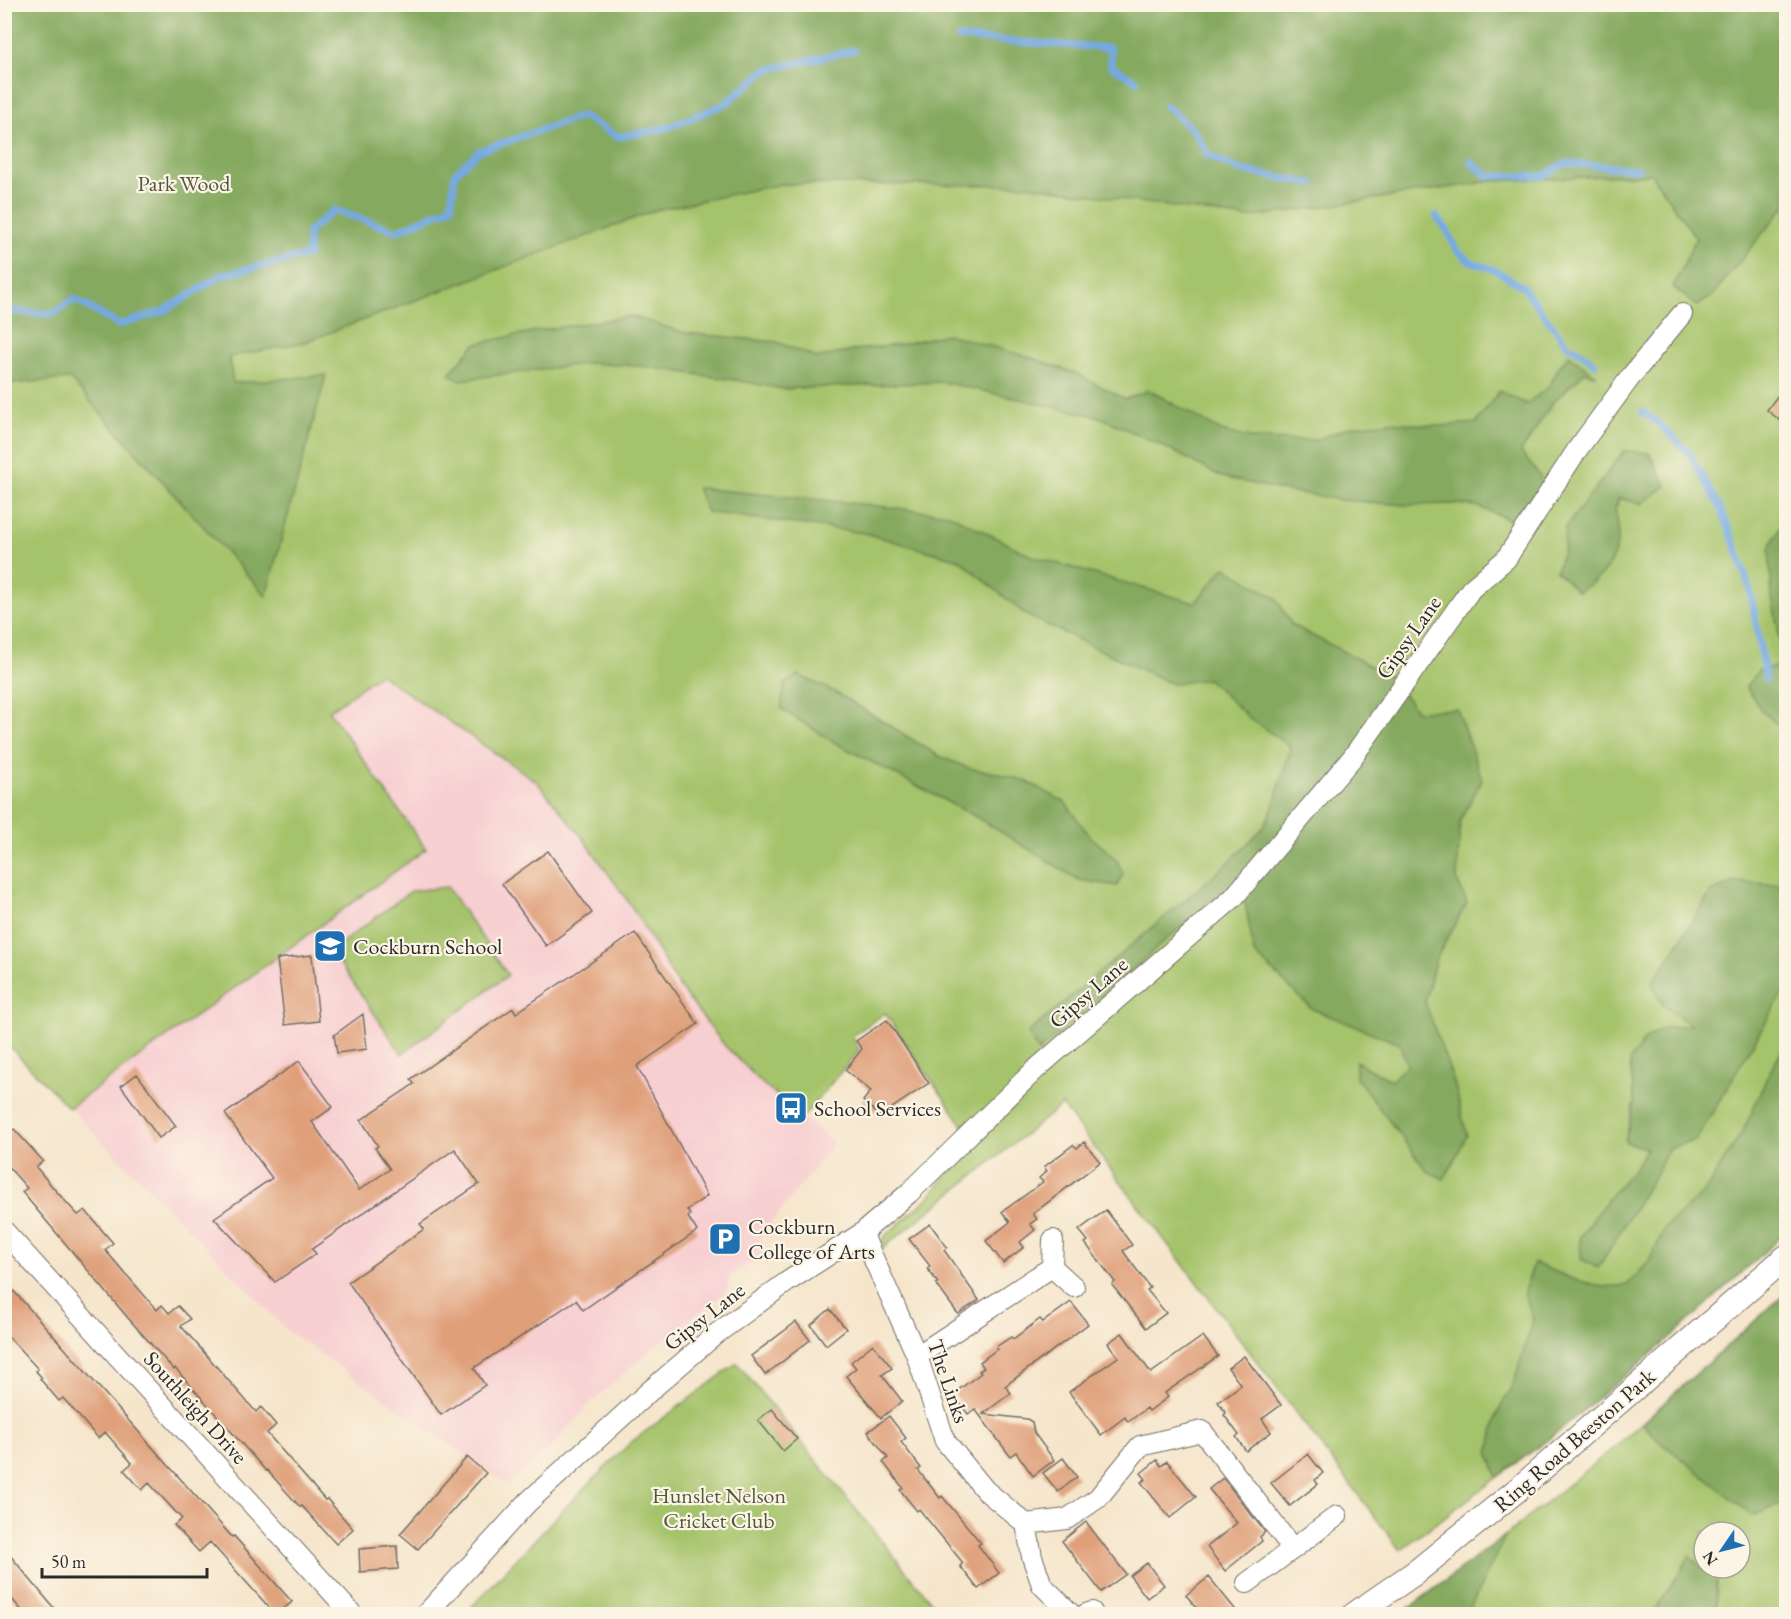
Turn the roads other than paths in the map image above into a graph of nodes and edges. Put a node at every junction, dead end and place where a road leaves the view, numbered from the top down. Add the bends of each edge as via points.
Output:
1 (1682, 314) dead end
2 (4, 1231) edge
3 (862, 1233) junction
4 (1053, 1240) dead end
5 (1786, 1257) edge
6 (1052, 1267) junction
7 (1074, 1287) dead end
8 (917, 1356) junction
9 (1337, 1516) dead end
10 (1026, 1524) junction
11 (1293, 1549) junction
12 (1247, 1583) dead end
13 (351, 1614) edge
14 (426, 1614) edge
15 (1071, 1614) edge
16 (1354, 1614) edge

1 - 3 street, Gipsy Lane via 1577,450 1506,559 1471,589 1352,758 1233,898 1035,1070 922,1181
2 - 13 street, Southleigh Drive
3 - 8 street, The Links
3 - 14 street, Gipsy Lane via 786,1282 652,1389 528,1502
4 - 6 street
5 - 16 street, Ring Road Beeston Park via 1522,1486 1416,1572
6 - 7 street
6 - 8 street
8 - 10 street, The Links via 945,1441 985,1490
9 - 11 street
10 - 11 street via 1067,1519 1098,1498 1140,1446 1202,1431
10 - 15 street via 1042,1585
11 - 12 street

